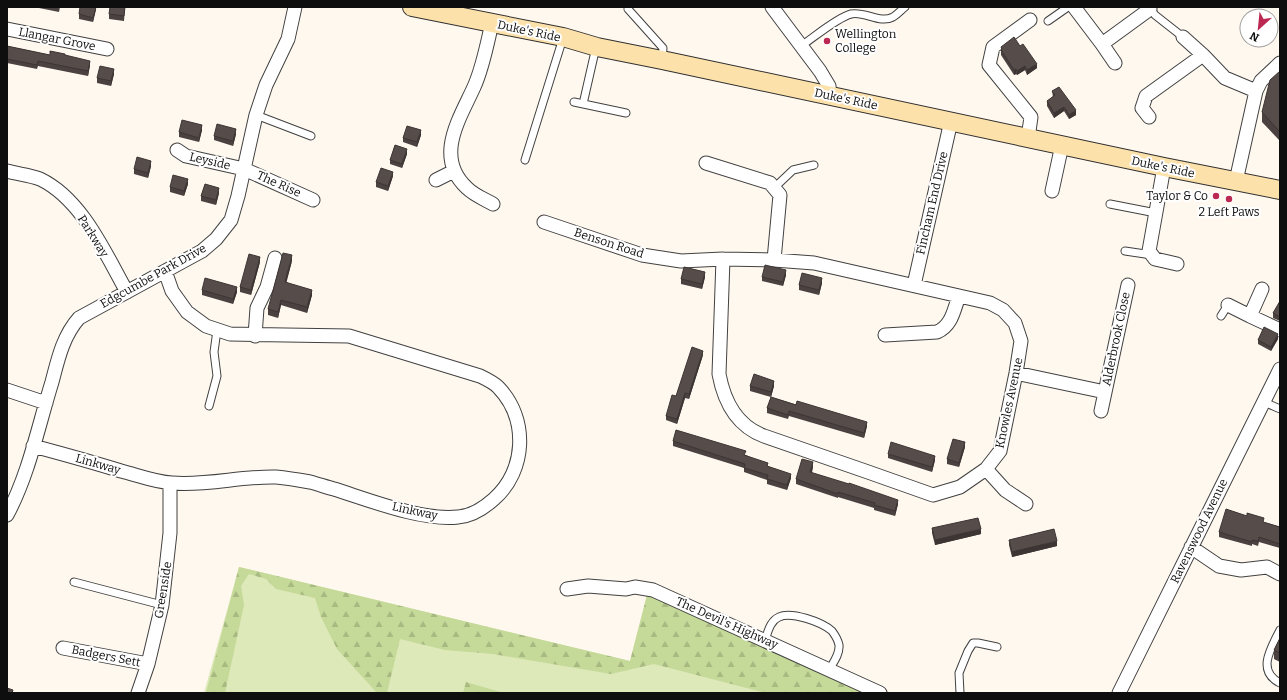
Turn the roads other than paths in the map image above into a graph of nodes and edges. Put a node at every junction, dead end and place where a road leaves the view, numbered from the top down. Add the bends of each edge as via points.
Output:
1 (295, 7) edge
2 (412, 7) edge
3 (772, 7) edge
4 (905, 7) edge
5 (1068, 7) edge
6 (1074, 7) edge
7 (1149, 8) edge
8 (628, 9) dead end
9 (1030, 20) dead end
10 (1048, 21) dead end
11 (492, 23) junction
12 (7, 29) edge
13 (563, 37) junction
14 (1183, 37) joint
15 (1102, 44) junction
16 (801, 46) junction
17 (596, 47) junction
18 (107, 50) dead end
19 (1203, 55) junction
20 (662, 60) junction
21 (1115, 63) dead end
22 (1280, 63) edge
23 (1256, 91) junction
24 (830, 96) junction
25 (574, 102) dead end
26 (583, 104) junction
27 (626, 113) dead end
28 (256, 116) junction
29 (1149, 117) dead end
30 (951, 122) junction
31 (311, 136) dead end
32 (1028, 138) junction
33 (1062, 145) junction
34 (177, 150) dead end
35 (525, 160) dead end
36 (706, 164) dead end
37 (814, 165) dead end
38 (1164, 167) junction
39 (244, 169) junction
40 (7, 171) edge
41 (454, 171) junction
42 (436, 180) dead end
43 (1236, 181) junction
44 (774, 188) junction
45 (1280, 190) edge
46 (1052, 191) dead end
47 (313, 200) dead end
48 (493, 204) dead end
49 (1110, 204) dead end
50 (1156, 213) junction
51 (544, 222) dead end
52 (1125, 251) dead end
53 (1152, 255) junction
54 (275, 258) dead end
55 (723, 259) junction
56 (774, 260) junction
57 (1177, 264) dead end
58 (165, 271) junction
59 (914, 285) junction
60 (1128, 286) dead end
61 (1262, 289) dead end
62 (127, 292) junction
63 (959, 296) junction
64 (1224, 310) dead end
65 (1250, 316) junction
66 (217, 330) junction
67 (1280, 330) edge
68 (885, 335) dead end
69 (255, 336) junction
70 (1280, 369) edge
71 (1016, 373) junction
72 (7, 390) edge
73 (1105, 392) junction
74 (1264, 402) junction
75 (46, 403) junction
76 (208, 406) dead end
77 (1280, 409) edge
78 (1101, 411) dead end
79 (34, 446) junction
80 (986, 469) junction
81 (170, 483) junction
82 (12, 497) edge
83 (1026, 504) dead end
84 (7, 515) edge
85 (1192, 547) junction
86 (1280, 574) edge
87 (74, 582) dead end
88 (567, 589) dead end
89 (162, 605) junction
90 (1280, 630) edge
91 (766, 640) junction
92 (63, 648) dead end
93 (997, 648) dead end
94 (148, 664) junction
95 (829, 670) junction
96 (1280, 683) edge
97 (138, 693) edge
98 (880, 693) edge
99 (960, 693) edge
100 (1119, 693) edge

1 - 28 street, Edgcumbe Park Drive via 288,39 266,85
2 - 11 main road, Duke's Ride
3 - 16 street
4 - 16 lane via 892,18 877,19 862,14 850,14
5 - 10 lane
6 - 15 street
7 - 14 lane
7 - 15 street
8 - 20 lane via 663,48
9 - 32 street via 993,47 988,65 1031,117
11 - 13 main road, Duke's Ride
11 - 41 street via 474,87 461,111 453,134 450,157
12 - 18 street, Llangar Grove
13 - 17 main road, Duke's Ride
13 - 35 lane
14 - 19 street
15 - 21 street
16 - 24 street via 829,86
17 - 20 main road, Duke's Ride
17 - 26 lane
19 - 23 street via 1225,78
19 - 29 street via 1146,96 1142,108
20 - 24 main road, Duke's Ride
22 - 23 street via 1261,81
23 - 43 street
24 - 30 main road, Duke's Ride
25 - 26 lane
26 - 27 lane
28 - 31 lane
28 - 39 street, Edgcumbe Park Drive
30 - 32 main road, Duke's Ride
30 - 59 street, Fincham End Drive
32 - 33 main road, Duke's Ride
33 - 38 main road, Duke's Ride
33 - 46 street
34 - 39 street, Leyside via 186,156
36 - 44 street via 770,183
37 - 44 lane via 793,170
38 - 43 main road, Duke's Ride
38 - 50 street
39 - 47 street, The Rise
39 - 58 street, Edgcumbe Park Drive via 231,220 216,239 202,251
40 - 62 street, Parkway via 40,179 65,196 86,221
41 - 42 street
41 - 48 street via 467,189
43 - 45 main road, Duke's Ride
44 - 56 street via 780,195
49 - 50 lane
50 - 53 street via 1149,251
51 - 55 street, Benson Road via 642,255 681,261
52 - 53 lane
53 - 57 street via 1155,259
54 - 69 street via 267,287 257,308
55 - 56 street, Knowles Avenue
55 - 80 street, Knowles Avenue via 719,374 721,387 733,412 753,431 933,495 960,487
56 - 59 street, Knowles Avenue via 814,262
58 - 62 street, Edgcumbe Park Drive
58 - 66 street, Linkway via 172,291 187,312 206,326
59 - 63 street, Knowles Avenue
60 - 73 street, Alderbrook Close
61 - 65 street
62 - 75 street, Edgcumbe Park Drive via 78,318 73,324 62,345
63 - 68 street via 950,321 941,330
63 - 71 street, Knowles Avenue via 990,302 1003,310 1014,323 1021,341
64 - 65 street
65 - 67 street
66 - 69 street, Linkway
66 - 76 lane via 214,352 217,376
69 - 81 street, Linkway via 350,336 480,376 497,386 511,405 517,419 520,433 519,449 517,465 511,480 503,492 488,504 476,512 459,517 419,514 311,482 276,477 188,484
70 - 74 street, Ravenswood Avenue
71 - 73 street, Alderbrook Close
71 - 80 street, Knowles Avenue via 1000,451
72 - 75 street
73 - 78 street, Alderbrook Close
74 - 77 lane
74 - 85 street, Ravenswood Avenue
75 - 79 street, Edgcumbe Park Drive
79 - 81 street, Linkway
79 - 82 street, Edgcumbe Park Drive via 26,474
80 - 83 street via 1005,490
81 - 89 street, Greenside via 170,533
82 - 84 street, Edgcumbe Park Drive
85 - 86 street via 1219,566 1241,570 1267,567
85 - 100 street, Ravenswood Avenue
87 - 89 lane
88 - 91 street, The Devil's Highway via 588,586 653,590
89 - 94 street, Greenside
90 - 96 lane via 1271,648 1267,669 1269,675
91 - 95 street, The Devil's Highway
91 - 95 lane via 772,623 779,617 788,615 807,618 824,626 832,631 839,646 838,654
92 - 94 street, Badgers Sett
93 - 99 lane via 973,643 959,673
94 - 97 street, Greenside
95 - 98 street, The Devil's Highway

